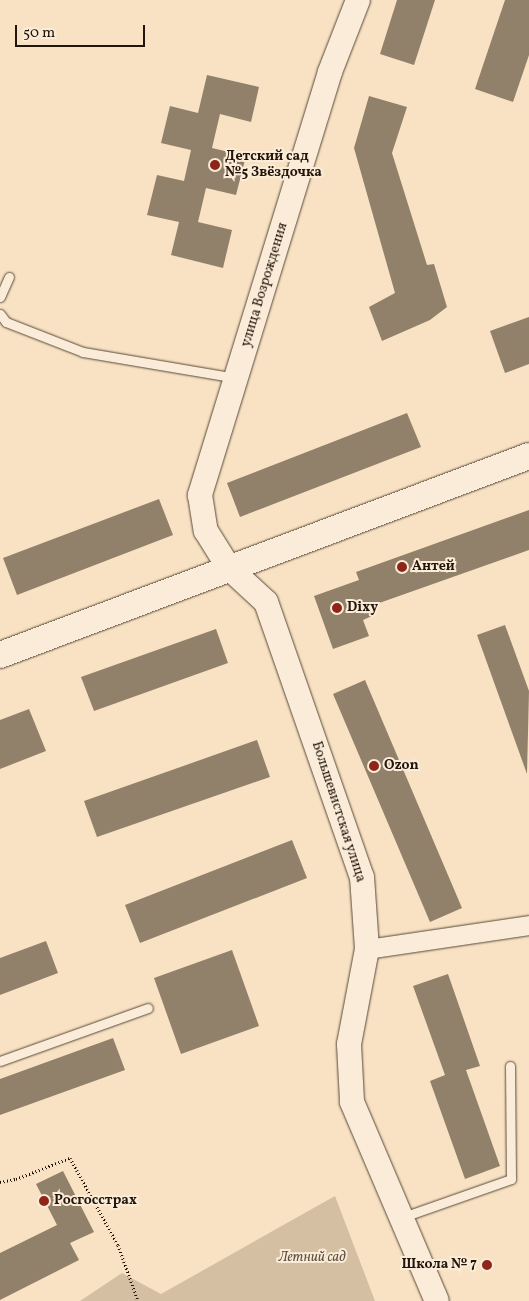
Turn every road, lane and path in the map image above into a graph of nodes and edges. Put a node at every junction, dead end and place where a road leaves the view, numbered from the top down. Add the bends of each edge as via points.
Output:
1 (358, 0) edge
2 (9, 278) dead end
3 (0, 297) edge
4 (0, 314) edge
5 (236, 378) junction
6 (529, 456) edge
7 (228, 568) junction
8 (0, 655) edge
9 (529, 925) edge
10 (367, 949) junction
11 (148, 1008) dead end
12 (0, 1061) edge
13 (510, 1066) dead end
14 (0, 1182) edge
15 (401, 1217) junction
16 (138, 1301) edge
17 (437, 1301) edge

1 - 5 street, улица Возрождения via 330,72
2 - 3 lane
4 - 5 lane via 6,322 83,352
5 - 7 street, улица Возрождения via 200,495 206,531
6 - 7 main road
7 - 8 main road
7 - 10 street, Большевистская улица via 266,602 362,877
9 - 10 street
10 - 15 street, Большевистская улица via 350,1044 352,1102
11 - 12 lane
13 - 15 lane via 511,1179
14 - 16 path via 16,1180 70,1158 118,1245
15 - 17 street, Большевистская улица

